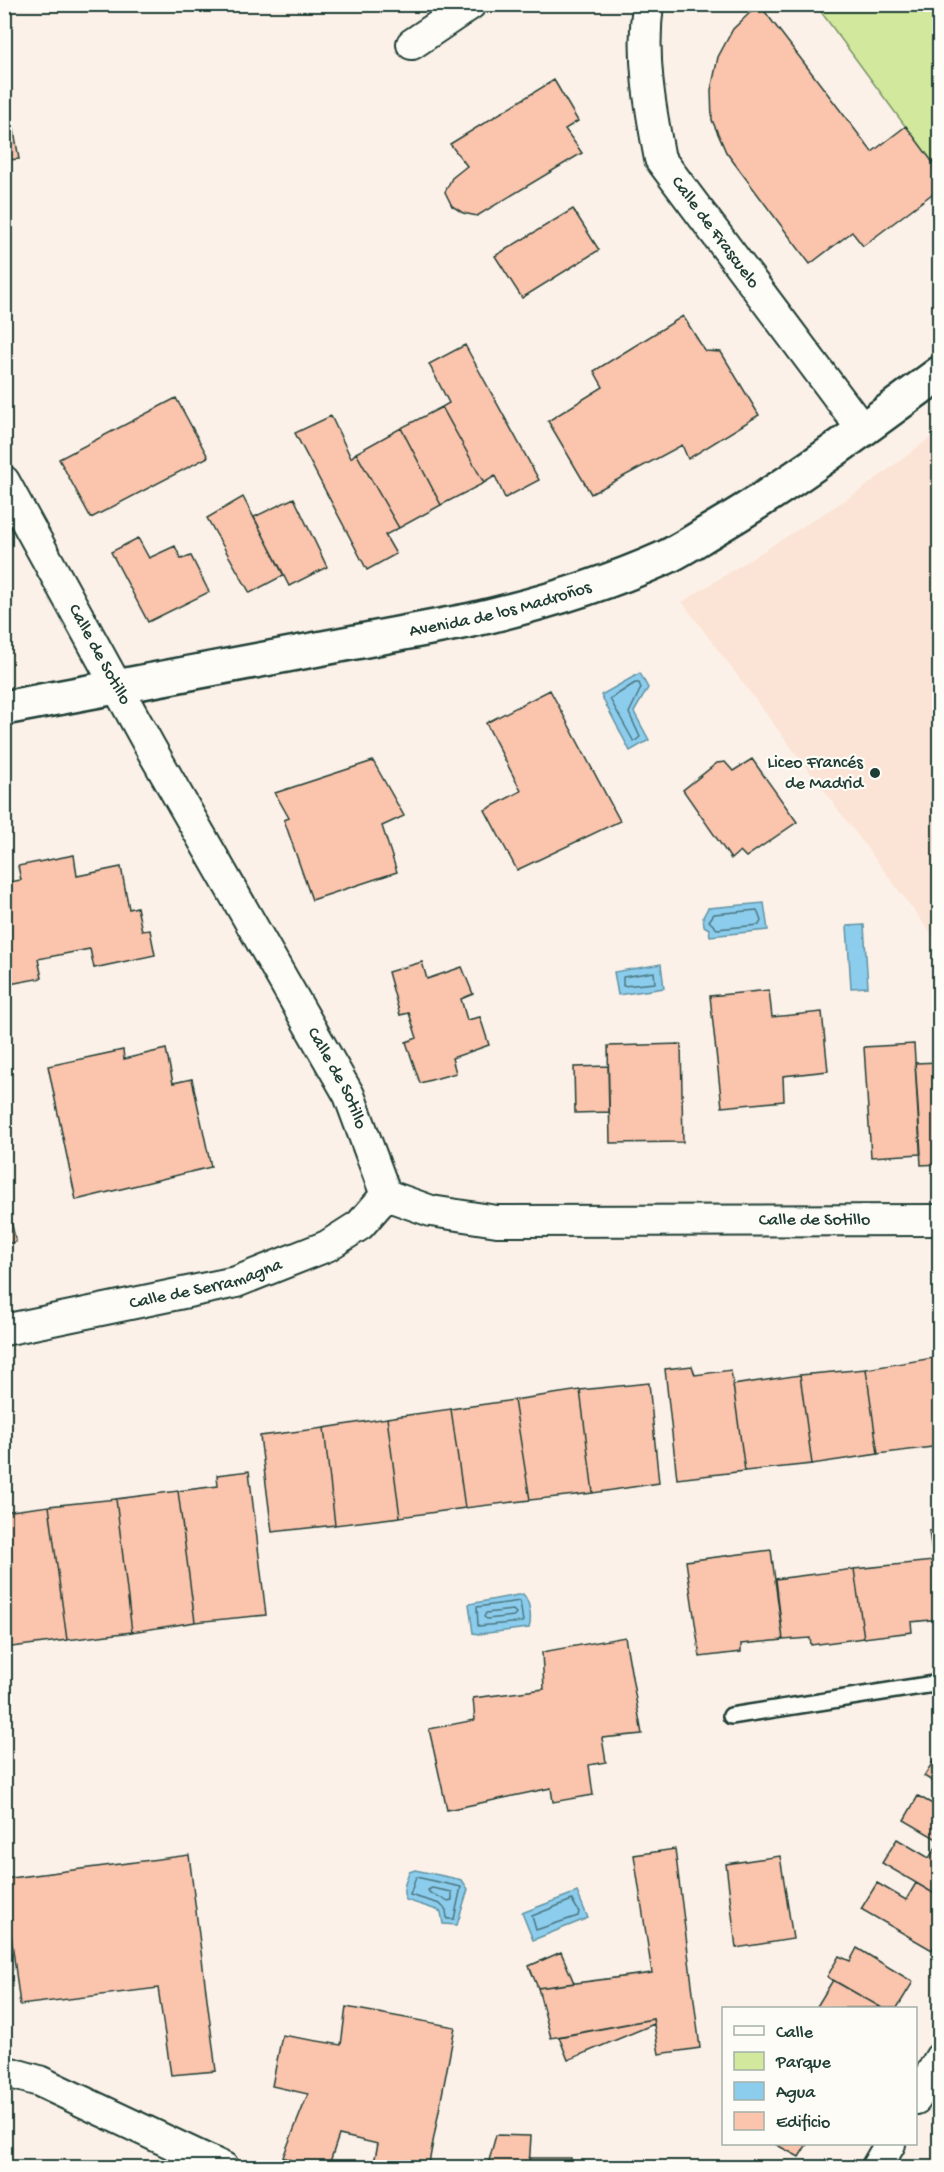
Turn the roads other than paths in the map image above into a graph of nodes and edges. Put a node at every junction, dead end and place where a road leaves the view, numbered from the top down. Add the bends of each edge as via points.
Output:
1 (471, 4) edge
2 (648, 4) edge
3 (412, 44) dead end
4 (939, 373) edge
5 (862, 429) junction
6 (4, 481) edge
7 (116, 686) junction
8 (4, 708) edge
9 (386, 1195) junction
10 (939, 1220) edge
11 (4, 1330) edge
12 (939, 1683) edge
13 (731, 1716) dead end
14 (939, 2058) edge
15 (4, 2070) edge
16 (917, 2096) edge
17 (889, 2145) edge
18 (224, 2168) edge
19 (876, 2168) edge

1 - 3 street
2 - 5 street, Calle de Frascuelo via 643,39 650,110 660,159
4 - 5 street, Avenida de los Madroños
5 - 7 street, Avenida de los Madroños via 733,518 664,558 593,587 467,621
6 - 7 street, Calle de Sotillo
7 - 8 street, Avenida de los Madroños
7 - 9 street, Calle de Sotillo via 349,1095
9 - 10 street, Calle de Sotillo via 431,1211 497,1221
9 - 11 street, Calle de Serramagna via 360,1225 327,1246 236,1282
12 - 13 lane
14 - 16 street
15 - 18 street via 39,2081
17 - 19 street

